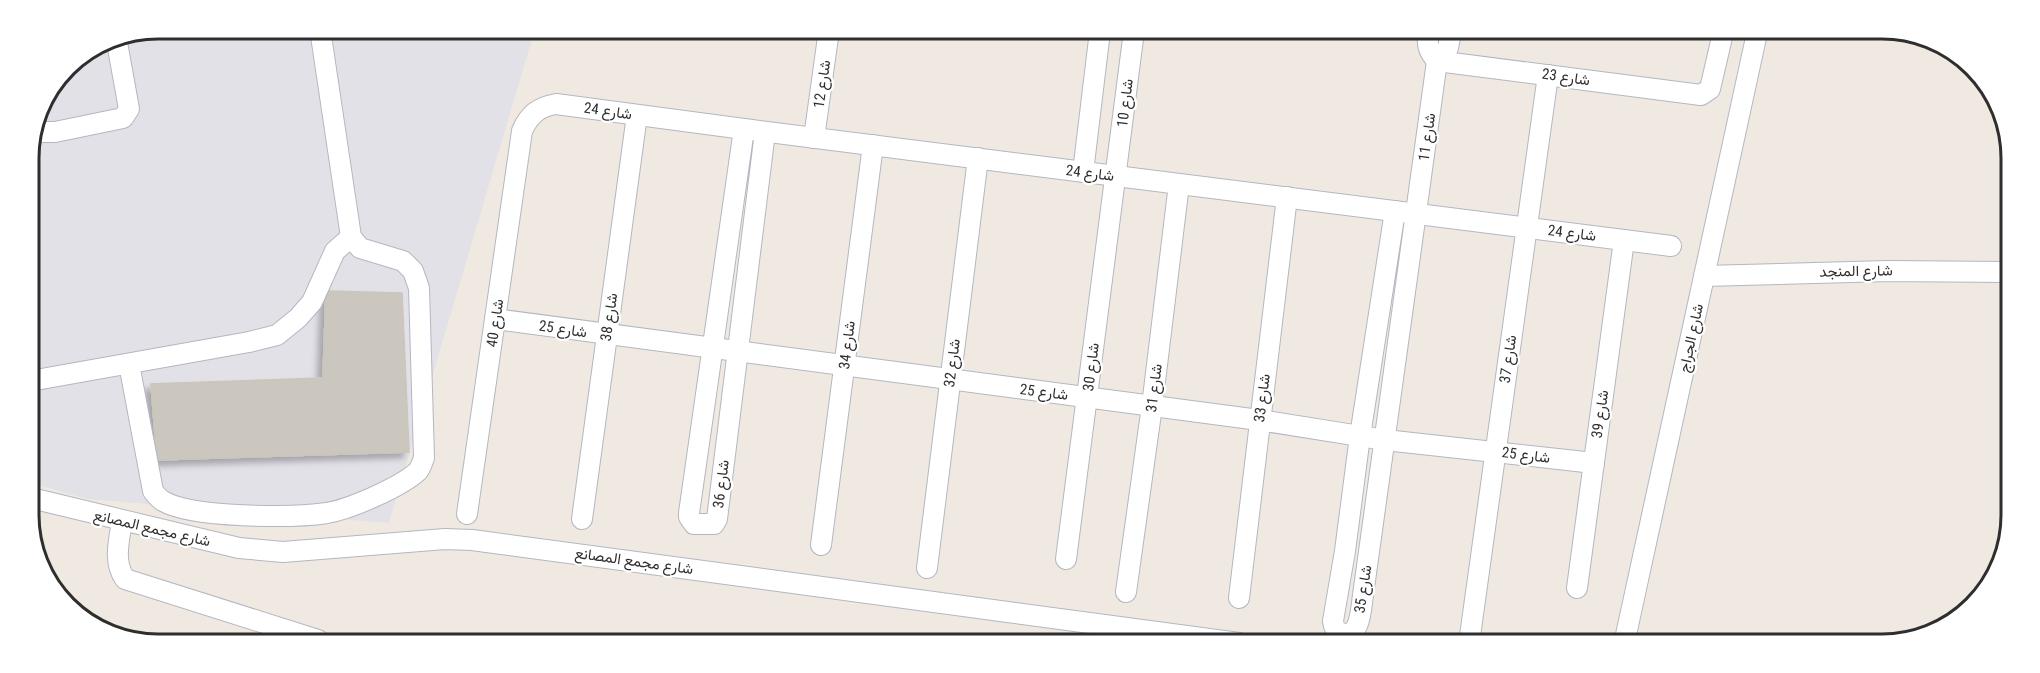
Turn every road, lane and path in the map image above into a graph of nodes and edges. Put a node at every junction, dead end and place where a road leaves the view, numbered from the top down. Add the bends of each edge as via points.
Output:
1 (321, 39) edge
2 (828, 39) edge
3 (1099, 39) edge
4 (1133, 39) edge
5 (1428, 39) edge
6 (1450, 39) edge
7 (1722, 39) edge
8 (1756, 39) edge
9 (118, 46) edge
10 (1437, 61) junction
11 (1548, 75) junction
12 (637, 115) junction
13 (744, 129) junction
14 (522, 131) joint
15 (42, 132) edge
16 (765, 132) junction
17 (814, 138) junction
18 (873, 146) junction
19 (978, 158) junction
20 (1083, 172) junction
21 (1116, 176) junction
22 (1179, 184) junction
23 (1287, 197) junction
24 (1395, 211) junction
25 (1416, 214) junction
26 (1526, 227) junction
27 (351, 237) junction
28 (1624, 240) junction
29 (1671, 246) dead end
30 (2001, 272) edge
31 (1704, 276) junction
32 (495, 320) junction
33 (606, 334) junction
34 (713, 349) junction
35 (736, 352) junction
36 (129, 364) junction
37 (844, 366) junction
38 (39, 379) edge
39 (951, 380) junction
40 (1087, 398) junction
41 (1152, 406) junction
42 (1259, 420) junction
43 (1360, 436) junction
44 (1385, 440) junction
45 (1496, 452) junction
46 (1594, 463) junction
47 (39, 500) edge
48 (467, 514) dead end
49 (582, 519) dead end
50 (122, 521) junction
51 (821, 544) dead end
52 (1066, 559) dead end
53 (927, 568) dead end
54 (1577, 588) dead end
55 (1126, 592) dead end
56 (1239, 598) dead end
57 (299, 634) edge
58 (1172, 634) edge
59 (1470, 634) edge
60 (1626, 634) edge

1 - 27 street
2 - 17 street, شارع 12
3 - 20 street
4 - 21 street, شارع 10
5 - 10 street, شارع 11 via 1430,54
6 - 10 street, شارع 11 via 1448,48
7 - 11 street, شارع 23 via 1706,93 1695,95
8 - 31 street, شارع الجراج
9 - 15 street via 129,109 123,118
10 - 11 street, شارع 23
10 - 25 street, شارع 11
11 - 26 street, شارع 37
12 - 13 street, شارع 24
12 - 14 street, شارع 24 via 556,104 534,112
12 - 33 street, شارع 38
13 - 16 street, شارع 24
13 - 34 street, شارع 36
14 - 32 street, شارع 40
16 - 17 street, شارع 24
16 - 35 street, شارع 36
17 - 18 street, شارع 24
18 - 19 street, شارع 24
18 - 37 street, شارع 34
19 - 20 street, شارع 24
19 - 39 street, شارع 32
20 - 21 street, شارع 24
21 - 22 street, شارع 24
21 - 40 street, شارع 30
22 - 23 street, شارع 24
22 - 41 street, شارع 31
23 - 24 street, شارع 24
23 - 42 street, شارع 33
24 - 25 street, شارع 24
24 - 43 street, شارع 35
25 - 26 street, شارع 24
25 - 44 street, شارع 35
26 - 28 street, شارع 24
26 - 45 street, شارع 37
27 - 36 street via 335,251 312,302 277,335
27 - 36 street via 360,248 403,261 414,271 419,288 424,458 420,469 409,478 362,502 328,513 226,514 181,508 162,501 153,491
28 - 29 street, شارع 24
28 - 46 street, شارع 39
30 - 31 street, شارع المنجد
31 - 60 street, شارع الجراج
32 - 33 street, شارع 25
32 - 48 street, شارع 40
33 - 34 street, شارع 25
33 - 49 street, شارع 38
34 - 35 street, شارع 25
34 - 35 street, شارع 36 via 689,513 694,524 711,525 717,519
35 - 37 street, شارع 25
36 - 38 street
37 - 39 street, شارع 25
37 - 51 street, شارع 34
39 - 40 street, شارع 25
39 - 53 street, شارع 32
40 - 41 street, شارع 25
40 - 52 street, شارع 30
41 - 42 street, شارع 25
41 - 55 street, شارع 31
42 - 43 street, شارع 25
42 - 56 street, شارع 33
43 - 44 street, شارع 25
43 - 44 street, شارع 35 via 1333,621 1342,633 1353,632 1359,619
44 - 45 street, شارع 25
45 - 46 street, شارع 25
45 - 59 street, شارع 37
46 - 54 street, شارع 39
47 - 50 street, شارع مجمع المصانع
50 - 57 street via 117,561 125,579
50 - 58 street, شارع مجمع المصانع via 261,551 472,540

